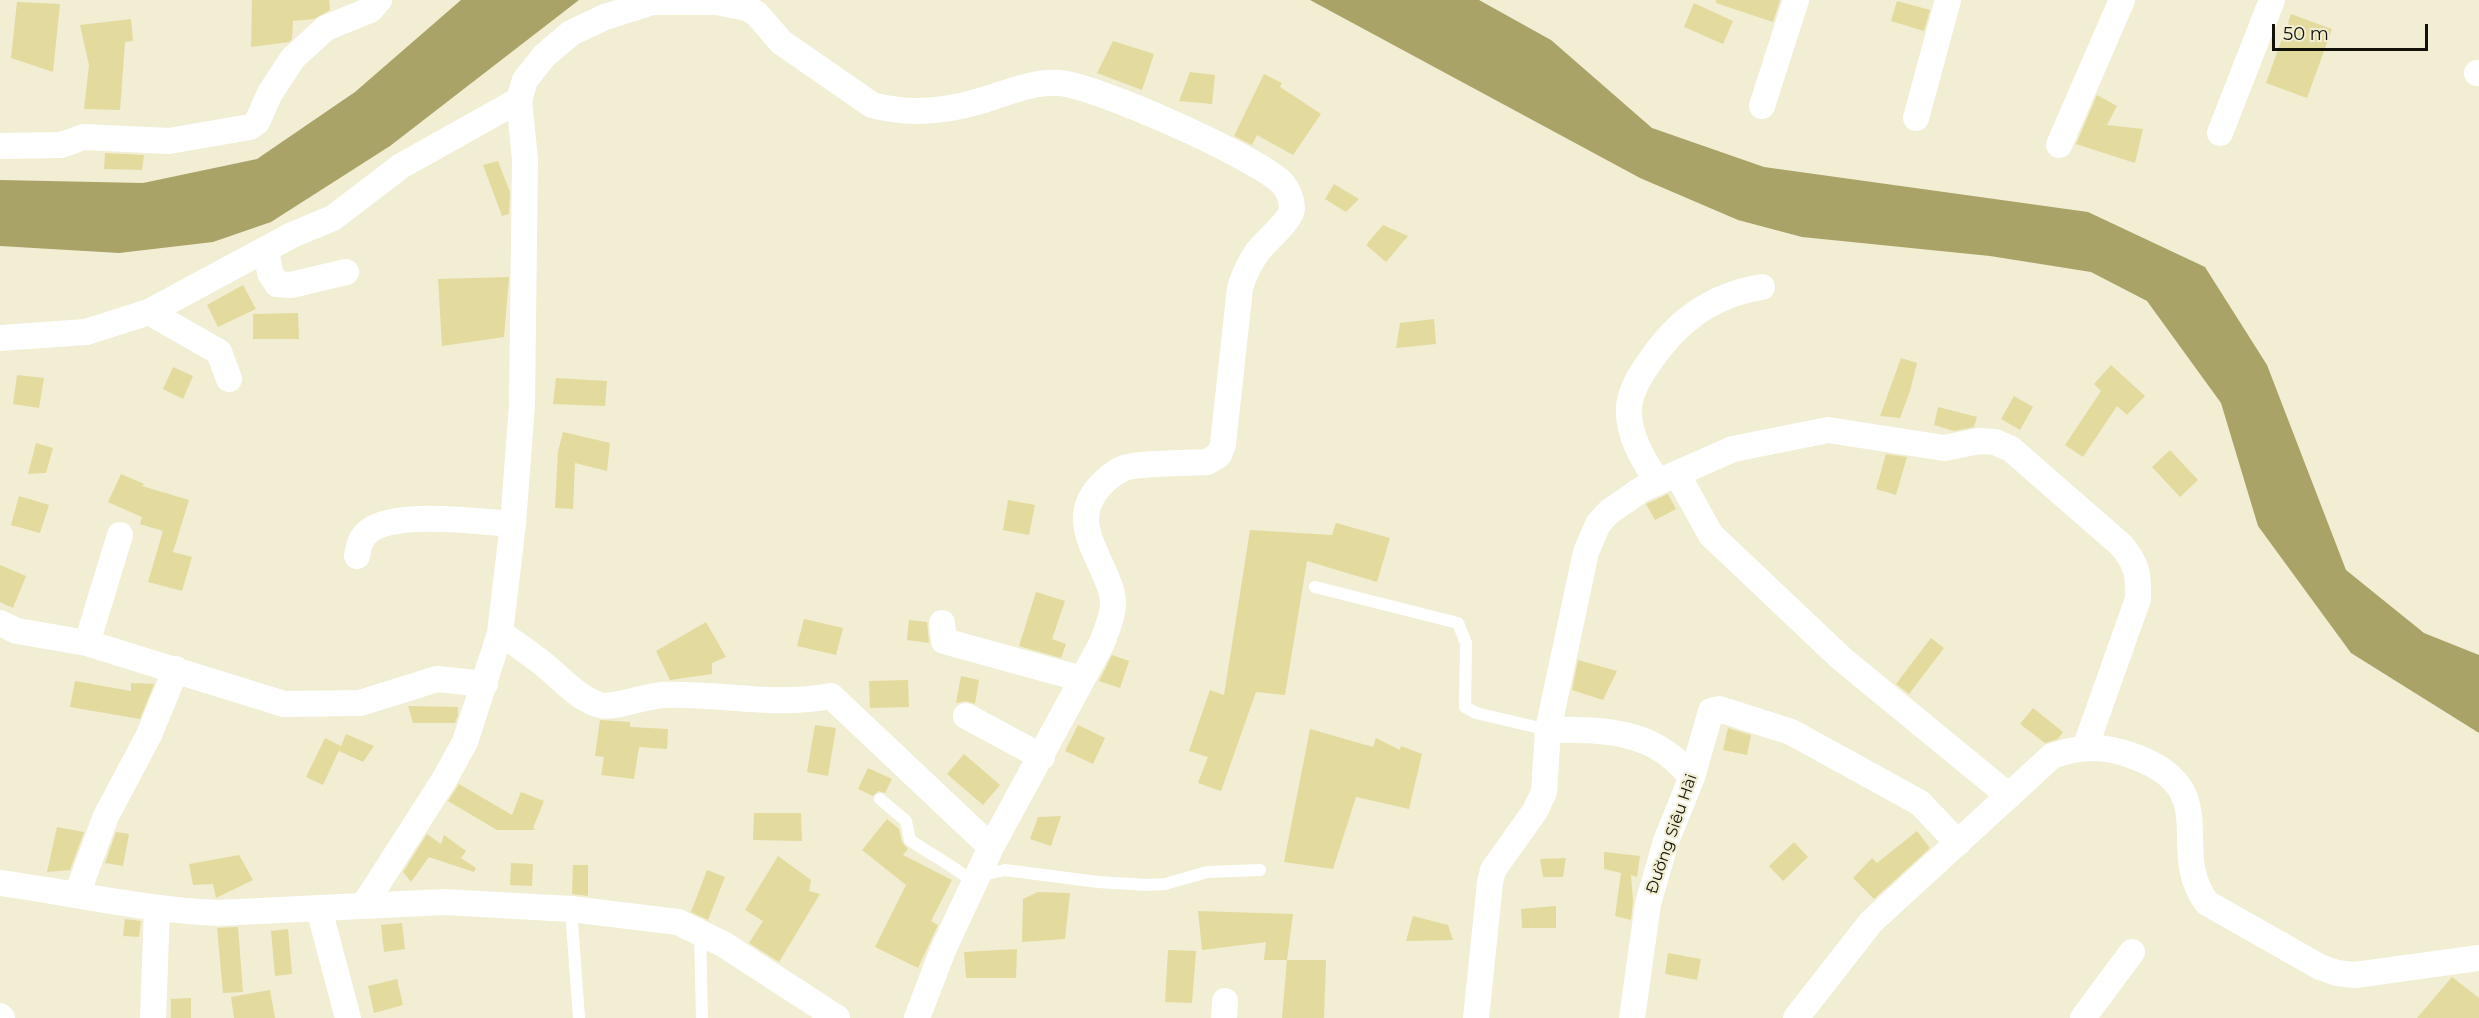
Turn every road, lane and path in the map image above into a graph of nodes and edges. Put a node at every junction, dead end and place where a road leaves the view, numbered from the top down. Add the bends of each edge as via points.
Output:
1 (379, 0) edge
2 (1796, 0) edge
3 (1948, 0) edge
4 (2122, 0) edge
5 (2272, 0) edge
6 (519, 100) junction
7 (1762, 106) dead end
8 (1916, 118) dead end
9 (2220, 133) dead end
10 (2060, 145) dead end
11 (0, 146) edge
12 (266, 249) junction
13 (345, 272) dead end
14 (1762, 287) dead end
15 (149, 312) junction
16 (0, 338) edge
17 (230, 379) dead end
18 (1667, 478) junction
19 (513, 524) junction
20 (120, 535) dead end
21 (357, 556) dead end
22 (1315, 587) dead end
23 (0, 623) edge
24 (942, 623) dead end
25 (500, 633) junction
26 (87, 643) junction
27 (176, 669) junction
28 (1083, 679) junction
29 (485, 684) junction
30 (966, 716) dead end
31 (1548, 730) junction
32 (2085, 748) junction
33 (1042, 757) junction
34 (1692, 777) junction
35 (2009, 796) junction
36 (880, 799) dead end
37 (1958, 843) junction
38 (991, 847) junction
39 (1260, 870) dead end
40 (975, 880) junction
41 (0, 883) edge
42 (77, 894) junction
43 (364, 905) junction
44 (157, 909) junction
45 (319, 909) junction
46 (571, 909) junction
47 (700, 931) junction
48 (2132, 952) dead end
49 (2479, 958) edge
50 (153, 1018) edge
51 (348, 1018) edge
52 (579, 1018) edge
53 (702, 1018) edge
54 (837, 1018) edge
55 (917, 1018) edge
56 (1476, 1018) edge
57 (1632, 1018) edge
58 (1796, 1018) edge
59 (2083, 1018) edge

1 - 11 street via 362,14 326,28 305,46 282,72 257,122 250,126 169,141 84,137 61,145
2 - 7 street
3 - 8 street
4 - 10 street
5 - 9 street
6 - 12 street via 400,166 333,218
6 - 19 street via 525,159 525,280 522,404
6 - 28 street via 532,70 571,33 652,2 717,2 757,14 781,42 872,105 930,112 1028,87 1062,83 1120,102 1229,150 1281,182 1291,199 1290,215 1257,252 1240,288 1222,450 1207,462 1125,467 1104,482 1088,505 1088,540 1112,595 1111,619
12 - 13 street via 270,273 277,284 291,285
12 - 15 street
14 - 18 street via 1741,291 1691,315 1663,342 1637,381 1629,406 1630,421 1643,459
15 - 16 street via 86,332
15 - 17 street via 219,352
18 - 31 street via 1642,489 1609,512 1590,540
18 - 32 street via 1733,449 1828,430 1944,448 1979,441 2011,449 2121,545 2133,559 2139,577 2138,599
18 - 35 street via 1711,535 1842,659
19 - 21 street via 437,518 386,525 370,530 361,539
19 - 25 street
20 - 26 street
22 - 31 lane via 1458,623 1466,643 1465,707 1476,714
23 - 26 street via 17,631
24 - 28 street via 944,641
25 - 29 street
25 - 38 street via 583,697 601,705 662,695 777,702 831,696
26 - 27 street
27 - 29 street via 284,704 360,703 437,679
27 - 42 street via 148,735 106,816
28 - 33 street
29 - 43 street via 465,742
30 - 33 street
31 - 34 street via 1592,729 1624,736 1668,753
31 - 56 street via 1544,792 1493,870
32 - 35 street via 2052,756
32 - 49 street via 2099,746 2121,752 2166,771 2185,796 2192,828 2193,871 2198,891 2207,903 2320,967 2355,975
33 - 38 street
34 - 37 street, Đường Siêu Hài via 1711,711 1719,709 1791,732 1920,803
34 - 57 street, Đường Siêu Hài via 1666,841 1647,904
35 - 37 street
36 - 40 lane via 906,821 910,840
37 - 58 street via 1870,922
38 - 40 street
39 - 40 lane via 1207,872 1147,885 1005,870
40 - 55 street
41 - 42 street
42 - 44 street
43 - 45 street
43 - 46 street via 444,902
44 - 45 street via 218,913
44 - 50 street
45 - 51 street
46 - 47 street via 678,922
46 - 52 lane
47 - 53 lane
47 - 54 street
48 - 59 street

